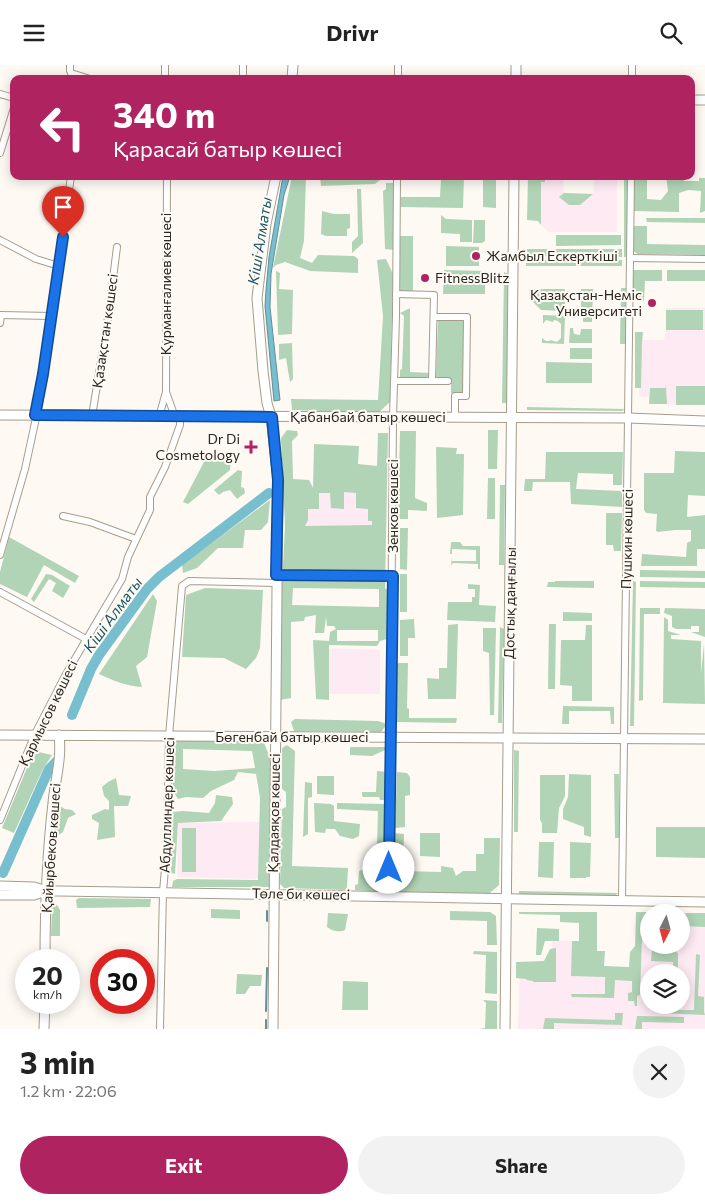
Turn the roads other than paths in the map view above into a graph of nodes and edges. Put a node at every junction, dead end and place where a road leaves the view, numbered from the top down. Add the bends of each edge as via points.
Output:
1 (70, 65) edge
2 (78, 75) edge
3 (10, 121) edge
4 (0, 153) edge
5 (71, 180) edge
6 (167, 180) edge
7 (275, 180) edge
8 (397, 180) edge
9 (514, 180) edge
10 (631, 180) edge
11 (0, 240) edge
12 (117, 247) dead end
13 (630, 258) junction
14 (705, 259) edge
15 (59, 266) junction
16 (396, 294) junction
17 (0, 315) edge
18 (52, 316) junction
19 (434, 317) junction
20 (0, 323) edge
21 (395, 381) junction
22 (432, 381) junction
23 (448, 381) dead end
24 (166, 392) junction
25 (0, 415) edge
26 (35, 415) junction
27 (92, 416) junction
28 (159, 417) junction
29 (178, 417) junction
30 (272, 417) junction
31 (393, 417) junction
32 (455, 418) junction
33 (512, 419) junction
34 (628, 419) junction
35 (705, 421) edge
36 (63, 515) dead end
37 (136, 539) junction
38 (0, 555) edge
39 (393, 576) junction
40 (276, 579) junction
41 (0, 592) edge
42 (86, 639) junction
43 (0, 735) edge
44 (35, 735) junction
45 (59, 735) junction
46 (169, 736) junction
47 (275, 737) junction
48 (392, 737) junction
49 (508, 738) junction
50 (624, 739) junction
51 (705, 739) edge
52 (0, 820) edge
53 (0, 886) edge
54 (47, 891) junction
55 (163, 892) junction
56 (274, 893) junction
57 (0, 895) edge
58 (389, 896) junction
59 (506, 900) junction
60 (622, 901) junction
61 (705, 902) edge
62 (45, 949) edge
63 (45, 1014) edge
64 (44, 1029) edge
65 (160, 1029) edge
66 (273, 1029) edge
67 (505, 1029) edge

1 - 2 street via 70,71
3 - 4 street
5 - 15 street
6 - 24 street, Қурманғалиев көшесі
7 - 30 street via 257,299 267,403
8 - 16 street, Зенков көшесі
9 - 33 street, Достық даңғылы
10 - 13 street, Пушкин көшесі
11 - 15 street via 36,259
12 - 27 street, Қазақстан көшесі
13 - 14 street
13 - 34 street, Пушкин көшесі
15 - 18 street
16 - 19 street via 434,295
16 - 21 street, Зенков көшесі
17 - 18 street
17 - 20 street
18 - 26 street
19 - 22 street
19 - 32 street via 466,317 466,395 455,396
21 - 22 street
21 - 31 street, Зенков көшесі
22 - 23 street
24 - 28 street
24 - 29 street
25 - 26 street, Қабанбай батыр көшесі
26 - 27 street, Қабанбай батыр көшесі
26 - 38 street
27 - 28 street, Қабанбай батыр көшесі
28 - 29 street, Қабанбай батыр көшесі
29 - 30 street, Қабанбай батыр көшесі
29 - 37 street, Қармысов көшесі via 180,425 150,497 150,510
30 - 31 street, Қабанбай батыр көшесі
30 - 40 street, Қалдаяқов көшесі via 278,480
31 - 32 street, Қабанбай батыр көшесі
31 - 39 street, Зенков көшесі
32 - 33 street, Қабанбай батыр көшесі
33 - 34 street, Қабанбай батыр көшесі
33 - 49 street, Достық даңғылы
34 - 35 street, Қабанбай батыр көшесі
34 - 50 street, Пушкин көшесі
36 - 37 street
37 - 42 street, Қармысов көшесі via 122,579
39 - 40 street
39 - 48 street, Зенков көшесі
40 - 46 street, Абдуллиндер көшесі via 185,583 181,590
40 - 47 street, Қалдаяқов көшесі
41 - 42 street
42 - 44 street, Қармысов көшесі
43 - 44 street, Бөгенбай батыр көшесі
44 - 45 street, Бөгенбай батыр көшесі
44 - 52 street, Қармысов көшесі
45 - 46 street, Бөгенбай батыр көшесі
45 - 54 street, Қайырбеков көшесі via 60,758 53,803
46 - 47 street, Бөгенбай батыр көшесі
46 - 55 street, Абдуллиндер көшесі
47 - 48 street, Бөгенбай батыр көшесі
47 - 56 street, Қалдаяқов көшесі
48 - 49 street, Бөгенбай батыр көшесі
48 - 58 street, Зенков көшесі
49 - 50 street, Бөгенбай батыр көшесі
49 - 59 street, Достық даңғылы
50 - 51 street, Бөгенбай батыр көшесі
50 - 60 street, Пушкин көшесі
53 - 54 street, Төле би көшесі via 34,887
54 - 55 street, Төле би көшесі
54 - 57 street, Төле би көшесі via 34,895
54 - 62 street, Қайырбеков көшесі
55 - 56 street, Төле би көшесі
55 - 65 street, Абдуллиндер көшесі
56 - 58 street, Төле би көшесі
56 - 66 street, Қалдаяқов көшесі
58 - 59 street, Төле би көшесі
59 - 60 street, Төле би көшесі
59 - 67 street, Достық даңғылы
60 - 61 street, Төле би көшесі
63 - 64 street

